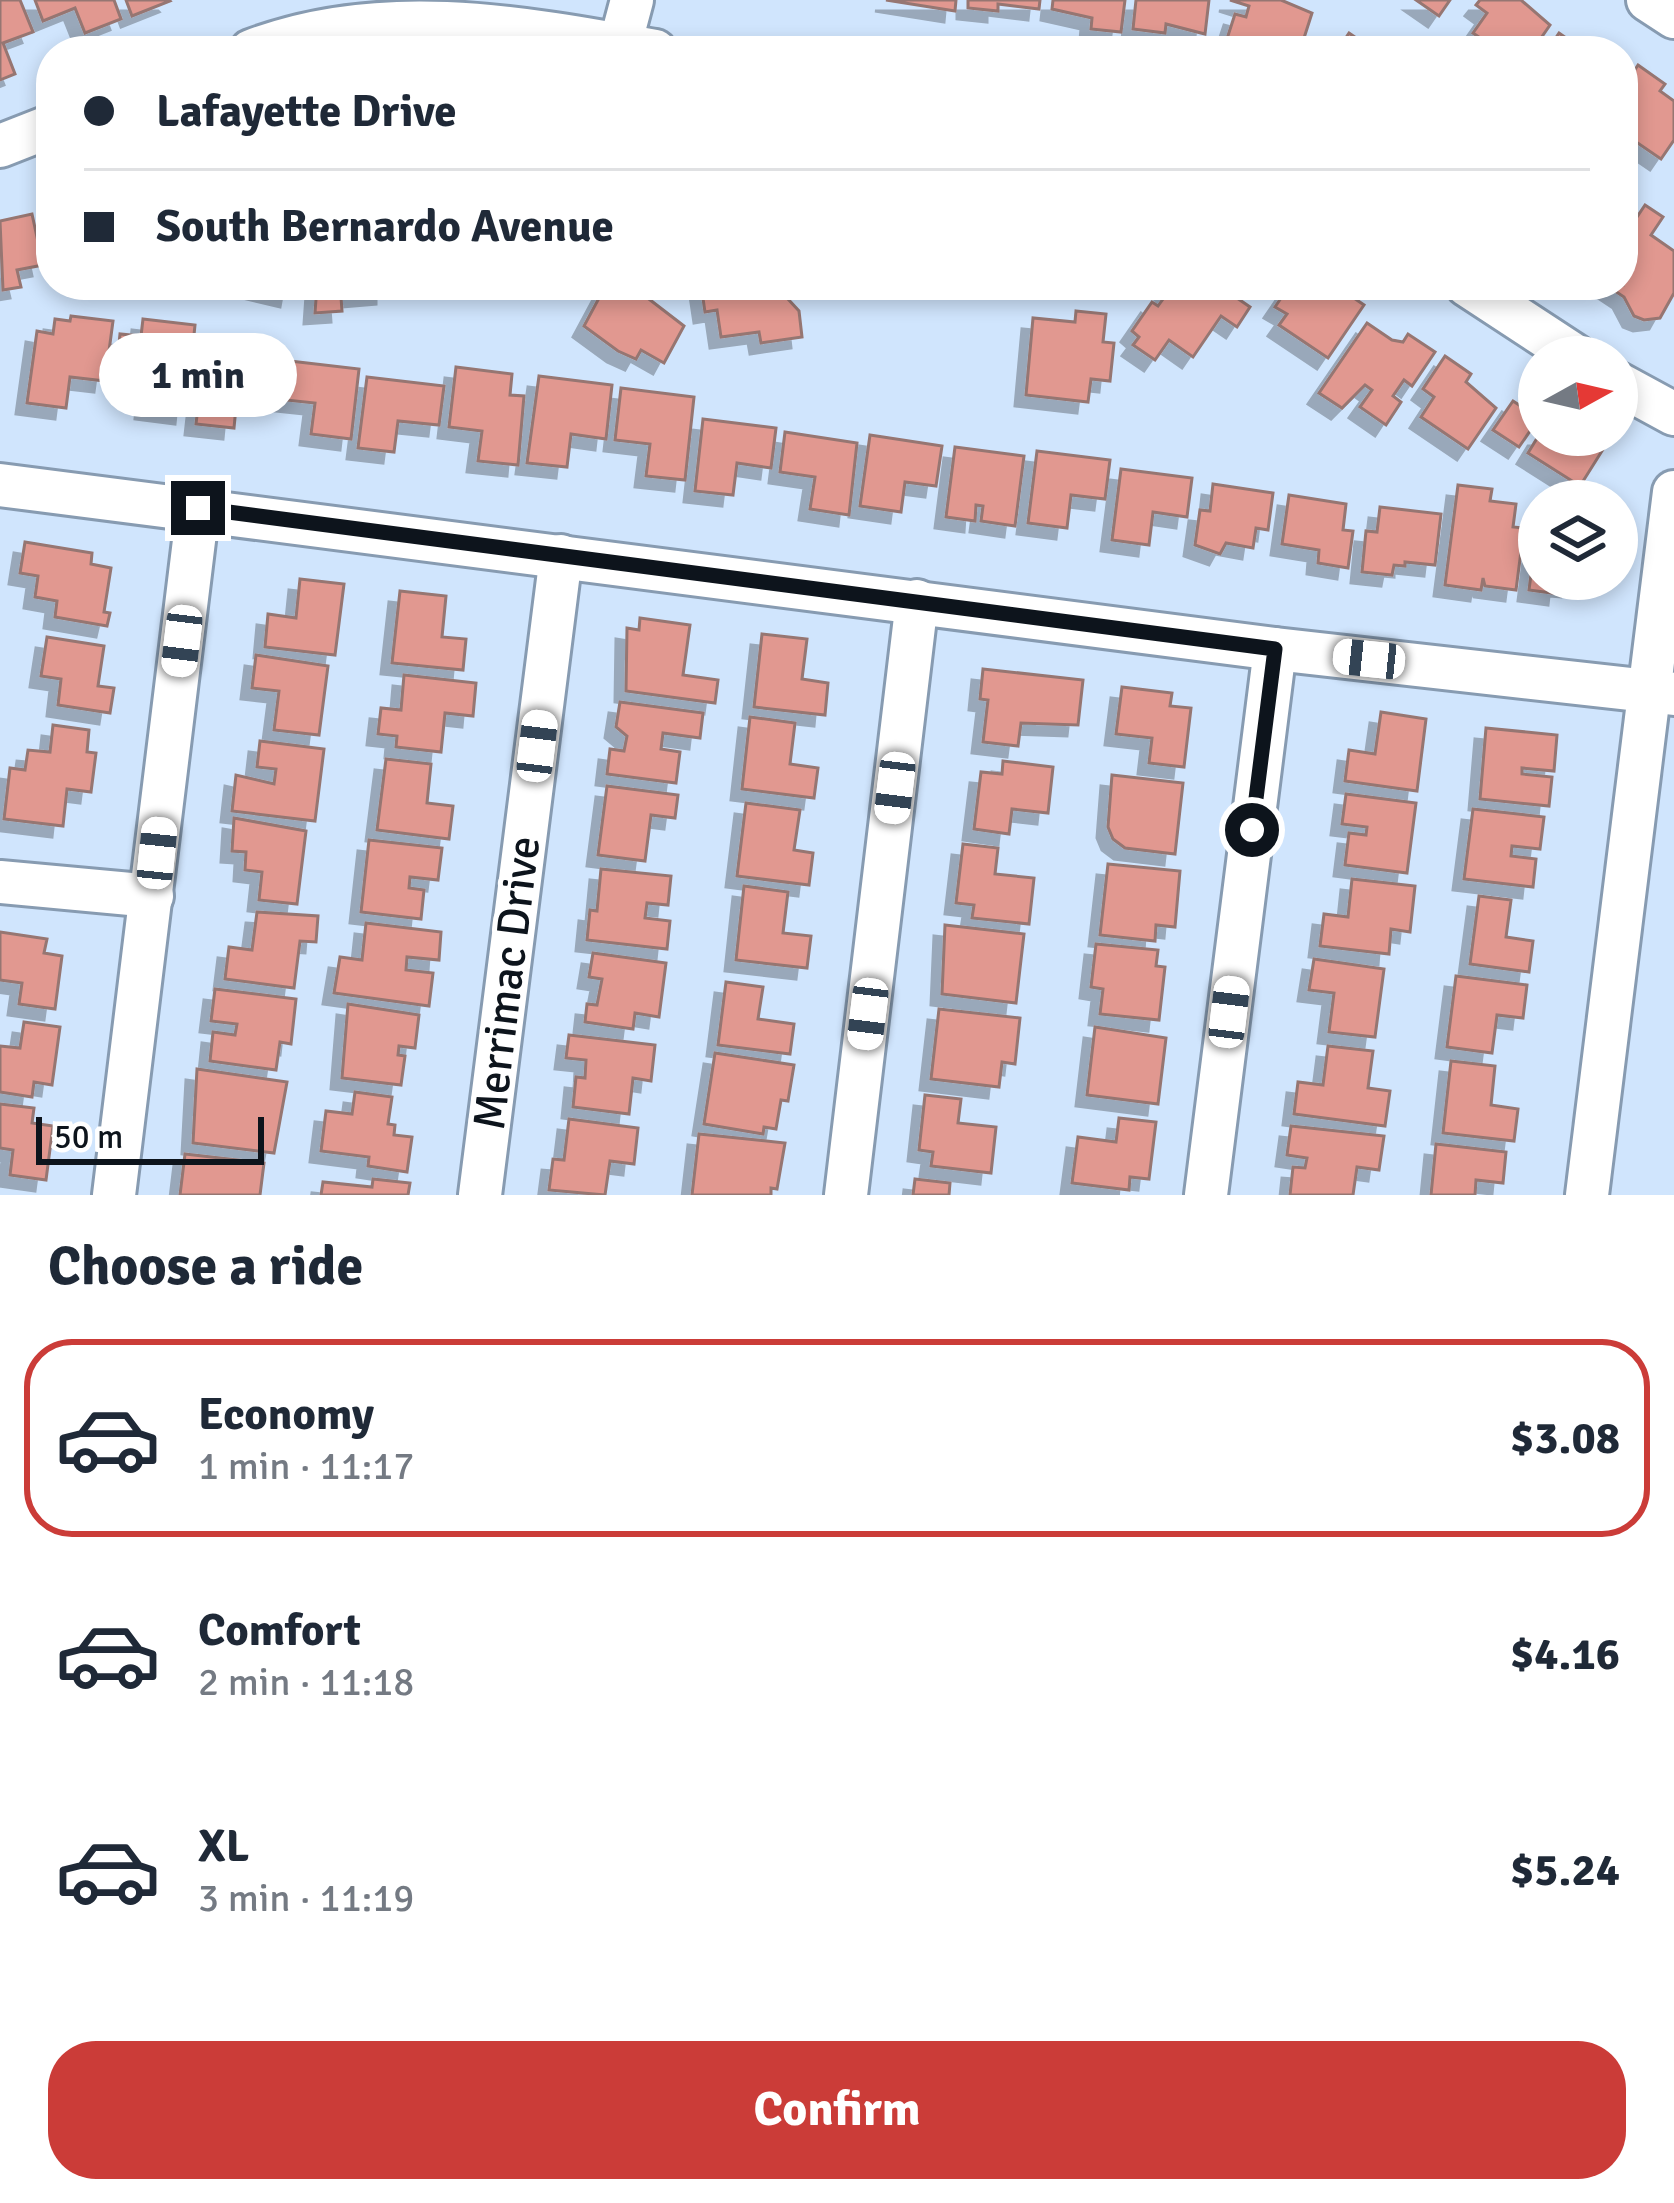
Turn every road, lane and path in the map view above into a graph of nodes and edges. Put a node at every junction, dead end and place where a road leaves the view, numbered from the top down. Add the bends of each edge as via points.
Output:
1 (632, 0) edge
2 (1648, 0) edge
3 (1674, 17) edge
4 (328, 36) edge
5 (550, 36) edge
6 (636, 36) edge
7 (36, 132) edge
8 (0, 146) edge
9 (1490, 300) edge
10 (1545, 336) edge
11 (1638, 394) edge
12 (1674, 414) edge
13 (0, 485) edge
14 (1674, 492) edge
15 (198, 508) junction
16 (561, 556) junction
17 (917, 601) junction
18 (1275, 649) junction
19 (1662, 693) edge
20 (0, 881) edge
21 (152, 896) junction
22 (114, 1195) edge
23 (480, 1195) edge
24 (846, 1195) edge
25 (1206, 1195) edge
26 (1587, 1195) edge

1 - 6 street
2 - 3 street
4 - 5 street via 418,18
7 - 8 street
9 - 10 street
11 - 12 street
13 - 15 street
14 - 19 street
15 - 16 street
15 - 21 street
16 - 17 street
16 - 23 street, Merrimac Drive
17 - 18 street
17 - 24 street
18 - 19 street
18 - 25 street
19 - 26 street
20 - 21 street
21 - 22 street

